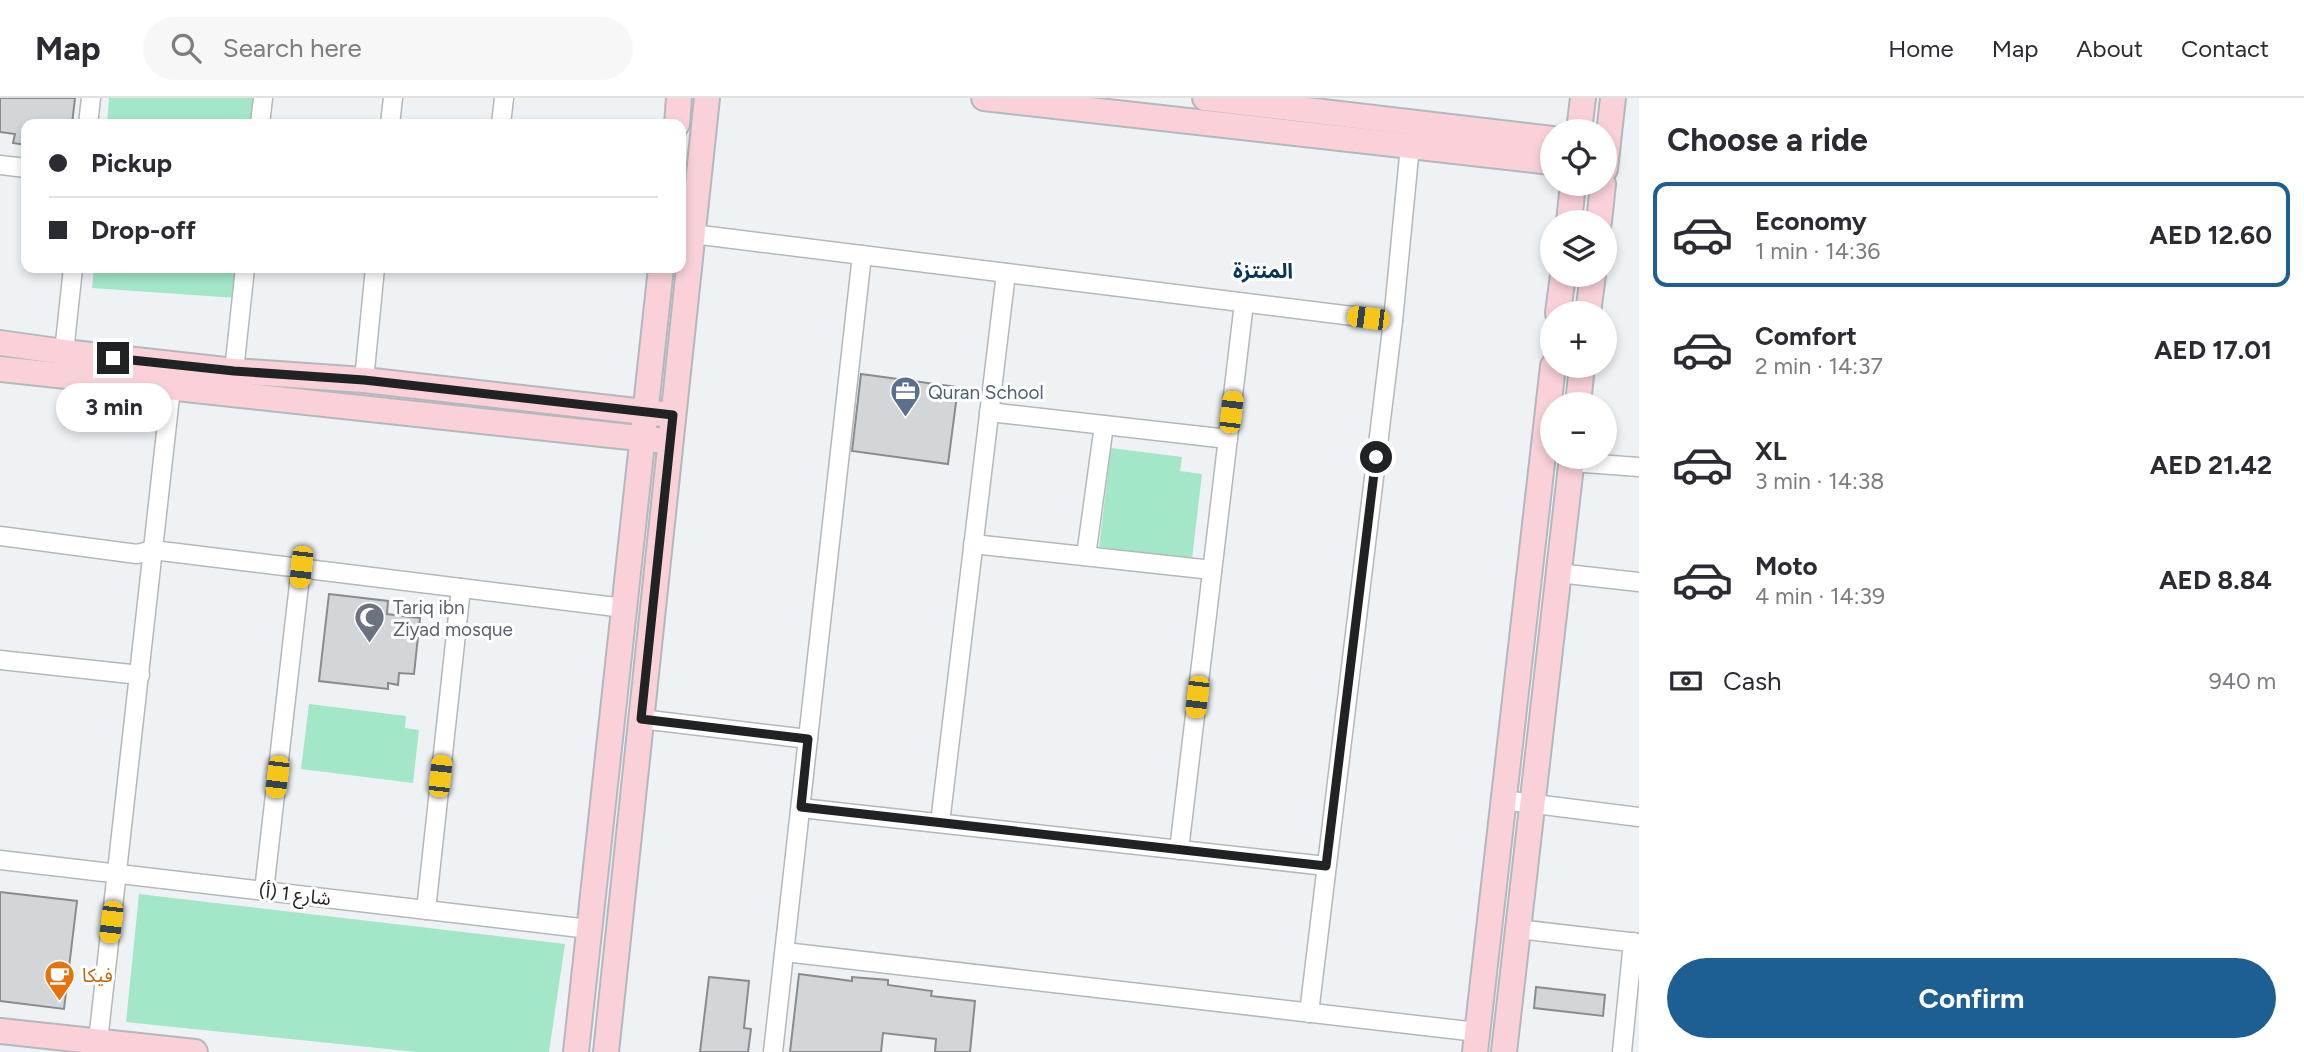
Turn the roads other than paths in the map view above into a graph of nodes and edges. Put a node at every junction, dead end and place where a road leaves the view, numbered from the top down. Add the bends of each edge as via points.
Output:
1 (91, 98) edge
2 (263, 98) edge
3 (393, 98) edge
4 (504, 98) edge
5 (679, 98) edge
6 (707, 98) edge
7 (984, 98) edge
8 (1205, 98) edge
9 (1583, 98) edge
10 (1613, 98) edge
11 (89, 119) edge
12 (261, 119) edge
13 (391, 119) edge
14 (502, 119) edge
15 (677, 119) edge
16 (1580, 119) edge
17 (1610, 119) edge
18 (1540, 138) edge
19 (1410, 146) junction
20 (1540, 161) edge
21 (0, 165) edge
22 (21, 167) edge
23 (692, 234) junction
24 (862, 255) junction
25 (72, 273) edge
26 (244, 273) edge
27 (375, 273) edge
28 (660, 273) edge
29 (1006, 273) junction
30 (1244, 303) junction
31 (1392, 321) junction
32 (0, 343) edge
33 (64, 352) junction
34 (0, 369) edge
35 (234, 371) junction
36 (1552, 378) edge
37 (364, 380) junction
38 (172, 388) junction
39 (645, 412) junction
40 (989, 412) junction
41 (673, 415) junction
42 (1104, 425) junction
43 (642, 439) junction
44 (1228, 439) junction
45 (671, 442) junction
46 (1617, 465) edge
47 (1639, 467) edge
48 (1570, 469) edge
49 (0, 536) edge
50 (973, 544) junction
51 (153, 550) junction
52 (1086, 556) junction
53 (301, 567) junction
54 (1212, 570) junction
55 (1559, 573) junction
56 (1639, 582) edge
57 (461, 588) junction
58 (624, 608) junction
59 (0, 660) edge
60 (140, 675) junction
61 (641, 719) junction
62 (808, 739) junction
63 (1503, 800) junction
64 (1532, 804) junction
65 (801, 807) junction
66 (1639, 817) edge
67 (940, 823) junction
68 (1179, 850) junction
69 (0, 860) edge
70 (1326, 866) junction
71 (117, 873) junction
72 (264, 891) junction
73 (426, 910) junction
74 (589, 929) junction
75 (1518, 929) junction
76 (1636, 942) edge
77 (785, 952) junction
78 (1309, 1013) junction
79 (0, 1031) edge
80 (98, 1041) junction
81 (1476, 1042) edge
82 (195, 1052) edge
83 (576, 1052) edge
84 (606, 1052) edge
85 (774, 1052) edge
86 (1504, 1052) edge
87 (1622, 1052) edge

1 - 11 street
2 - 12 street
3 - 13 street
4 - 14 street
5 - 15 main road
6 - 23 main road
7 - 19 main road
8 - 18 main road
9 - 16 main road
10 - 17 main road
19 - 20 main road
19 - 31 street
21 - 22 street
23 - 24 street
23 - 41 main road
24 - 29 street
24 - 62 street
25 - 33 street
26 - 35 street
27 - 37 street
28 - 39 main road
29 - 30 street
29 - 40 street
30 - 31 street
30 - 44 street
31 - 70 street
32 - 33 main road
33 - 35 main road
34 - 38 main road
35 - 37 main road
36 - 63 main road
37 - 39 main road
38 - 43 main road
38 - 51 street
39 - 41 main road
39 - 43 main road
40 - 42 street
40 - 50 street
41 - 45 main road
42 - 44 street
42 - 52 street
43 - 45 main road
43 - 58 main road
44 - 54 street
45 - 61 main road
46 - 47 street
48 - 55 main road
49 - 51 street via 137,554
50 - 52 street
50 - 67 street
51 - 53 street
51 - 60 street
52 - 54 street
53 - 57 street
53 - 72 street
54 - 68 street
55 - 56 street
55 - 64 main road
57 - 58 street
57 - 73 street
58 - 74 main road
59 - 60 street
60 - 71 street
61 - 62 street
61 - 84 main road
62 - 65 street
63 - 64 street
63 - 81 main road
64 - 66 street
64 - 75 main road
65 - 67 street
65 - 77 street
67 - 68 street
68 - 70 street
69 - 71 street, شارع 1 (أ)
70 - 78 street
71 - 72 street, شارع 1 (أ)
71 - 80 street
72 - 73 street, شارع 1 (أ)
73 - 74 street, شارع 1 (أ)
74 - 83 main road
75 - 76 street
75 - 86 main road
76 - 87 street
77 - 78 street
77 - 85 street
78 - 81 street
79 - 80 main road
80 - 82 main road

